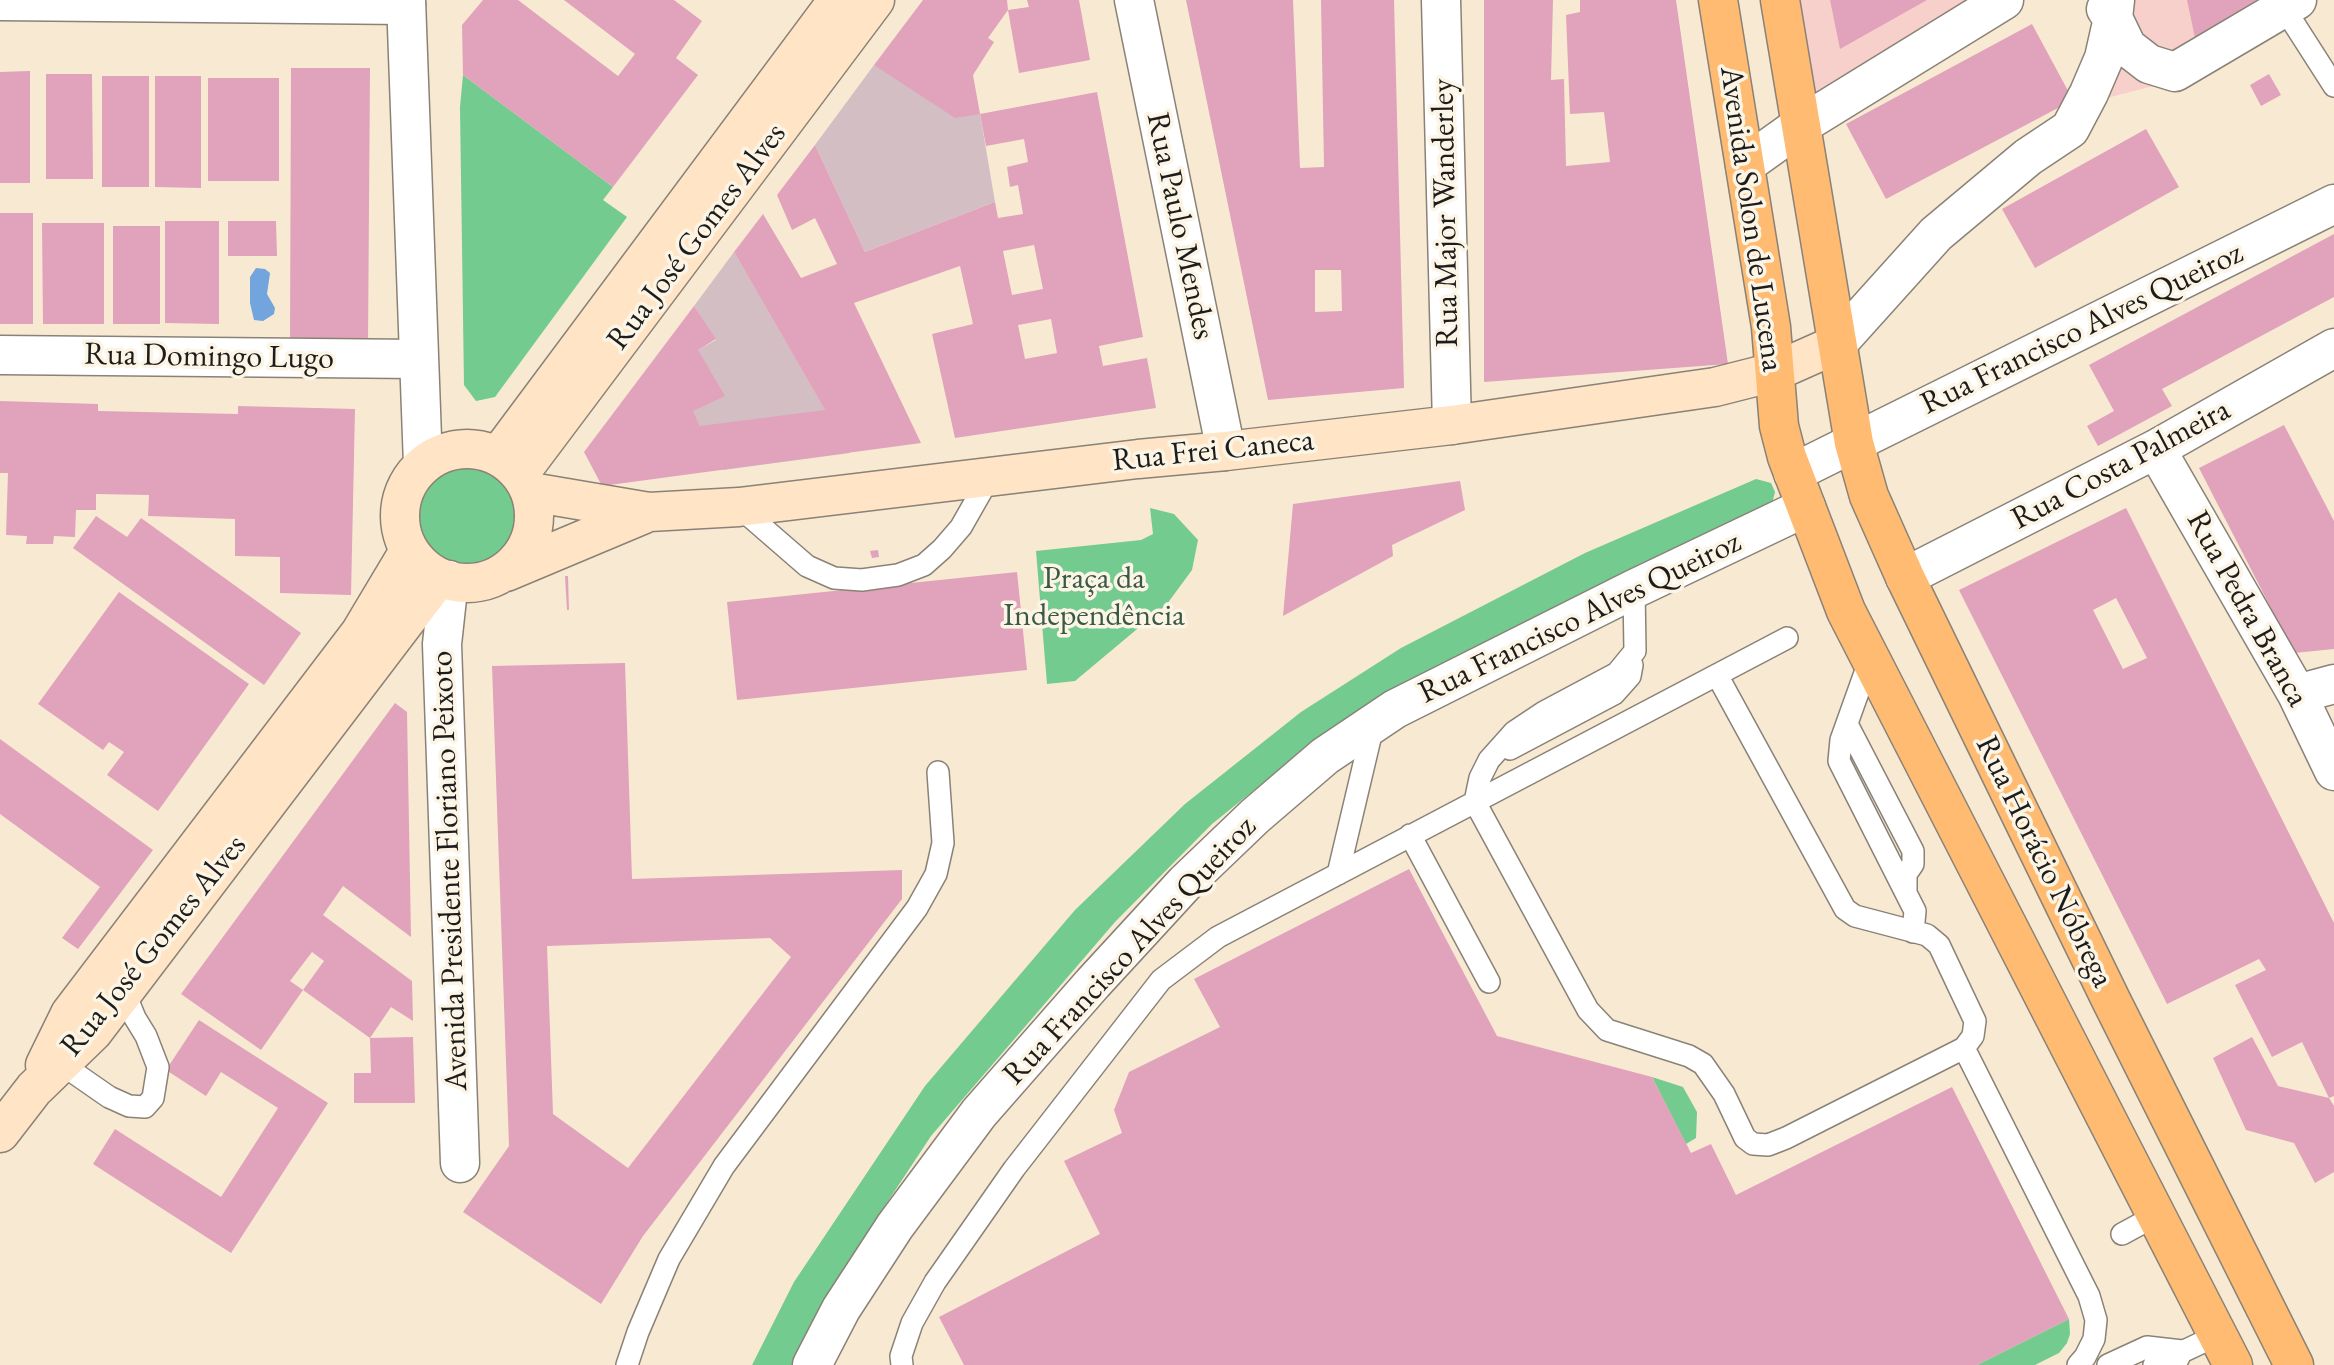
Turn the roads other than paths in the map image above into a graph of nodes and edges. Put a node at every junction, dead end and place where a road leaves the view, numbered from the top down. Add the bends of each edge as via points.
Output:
1 (838, 0) edge
2 (875, 0) edge
3 (1135, 0) edge
4 (1441, 0) edge
5 (1718, 0) edge
6 (1780, 0) edge
7 (2004, 0) edge
8 (0, 1) edge
9 (406, 3) edge
10 (2291, 4) edge
11 (2107, 6) edge
12 (2334, 86) edge
13 (1801, 125) junction
14 (1745, 165) junction
15 (2334, 204) edge
16 (1838, 344) junction
17 (2334, 348) edge
18 (0, 355) edge
19 (418, 359) junction
20 (1774, 372) junction
21 (1452, 425) junction
22 (1854, 443) junction
23 (2156, 449) junction
24 (1226, 451) junction
25 (423, 465) junction
26 (1794, 473) junction
27 (516, 474) junction
28 (990, 476) junction
29 (739, 507) junction
30 (649, 512) junction
31 (410, 551) junction
32 (502, 574) junction
33 (1905, 577) junction
34 (444, 578) junction
35 (1634, 589) junction
36 (1787, 638) dead end
37 (1870, 659) junction
38 (1717, 675) junction
39 (2334, 684) edge
40 (2297, 695) junction
41 (1373, 723) junction
42 (2334, 771) edge
43 (938, 772) dead end
44 (1475, 802) junction
45 (1410, 835) junction
46 (1338, 874) junction
47 (1913, 932) junction
48 (1489, 982) dead end
49 (124, 991) junction
50 (1964, 1048) junction
51 (47, 1076) junction
52 (0, 1133) edge
53 (460, 1163) dead end
54 (2196, 1169) junction
55 (2151, 1203) junction
56 (2122, 1234) dead end
57 (2225, 1350) edge
58 (2178, 1358) edge
59 (627, 1365) edge
60 (811, 1365) edge
61 (902, 1365) edge
62 (2078, 1365) edge
63 (2108, 1365) edge
64 (2154, 1365) edge
65 (2294, 1365) edge

1 - 27 main road, Rua José Gomes Alves
2 - 27 main road, Rua José Gomes Alves
3 - 24 street, Rua Paulo Mendes
4 - 21 street, Rua Major Wanderley
5 - 14 main road, Avenida Solon de Lucena
6 - 13 main road, Avenida Solon de Lucena
7 - 13 street
8 - 9 street
9 - 19 street
10 - 11 street via 2175,72 2149,64 2127,47
10 - 12 lane
11 - 16 street via 2104,58 2070,129 2028,157 1936,234
13 - 14 street
13 - 16 main road, Avenida Solon de Lucena
14 - 20 main road, Avenida Solon de Lucena
15 - 22 street, Rua Francisco Alves Queiroz
16 - 20 main road, Rua Frei Caneca
16 - 22 main road, Rua Horácio Nóbrega
17 - 23 street, Rua Costa Palmeira
18 - 19 street, Rua Domingo Lugo
19 - 25 street
20 - 21 main road, Rua Frei Caneca via 1715,387
20 - 26 main road, Avenida Solon de Lucena
21 - 24 main road, Rua Frei Caneca
22 - 26 street, Rua Francisco Alves Queiroz
22 - 33 main road, Rua Horácio Nóbrega via 1869,496
23 - 33 street, Rua Costa Palmeira
23 - 40 street, Rua Pedra Branca
24 - 28 main road, Rua Frei Caneca
25 - 27 main road via 451,450 467,448 483,450
25 - 31 main road via 405,487 400,503 402,536
26 - 35 street, Rua Francisco Alves Queiroz
26 - 37 main road, Rua Horácio Nóbrega via 1846,611
27 - 30 main road, Rua Frei Caneca
27 - 32 main road via 534,505 533,532 521,555
28 - 29 main road, Rua Frei Caneca
28 - 29 lane via 961,527 924,565 898,575 862,580 834,578 807,566
29 - 30 main road, Rua Frei Caneca
30 - 32 main road, Rua Frei Caneca
31 - 34 main road via 425,569
31 - 51 main road, Rua José Gomes Alves via 360,633 70,1014
32 - 34 main road via 471,583
33 - 54 main road, Rua Horácio Nóbrega
34 - 49 main road, Rua José Gomes Alves
34 - 53 street, Avenida Presidente Floriano Peixoto via 442,644
35 - 41 street, Rua Francisco Alves Queiroz
35 - 44 lane via 1635,651 1630,677 1614,694 1489,760
36 - 38 lane
37 - 47 lane via 1847,724 1913,851 1913,864 1906,874 1906,890 1915,911
37 - 55 main road, Rua Horácio Nóbrega
38 - 44 lane
38 - 47 lane via 1845,909
39 - 40 street
40 - 42 street, Rua Pedra Branca
41 - 46 lane
41 - 60 street, Rua Francisco Alves Queiroz via 1325,756 1185,883 979,1113 895,1226
43 - 59 lane via 943,843 936,874 917,908 724,1166 669,1259
44 - 45 lane
44 - 50 lane via 1588,1010 1607,1030 1703,1064 1745,1138 1753,1144 1768,1145 1786,1138
45 - 46 lane
45 - 48 lane
46 - 61 lane via 1218,937 1161,980 1013,1169 935,1282 912,1324
47 - 50 lane via 1927,935 1938,945 1975,1021 1973,1036
49 - 51 main road, Rua José Gomes Alves via 93,1032
49 - 51 lane via 158,1068 153,1098 145,1107 129,1107
50 - 62 lane via 2089,1296 2096,1320 2094,1339
51 - 52 main road
54 - 55 main road via 2184,1193
54 - 65 main road, Rua Horácio Nóbrega
55 - 56 lane
55 - 57 main road, Rua Horácio Nóbrega
57 - 58 lane
58 - 63 lane via 2147,1347
58 - 64 lane

